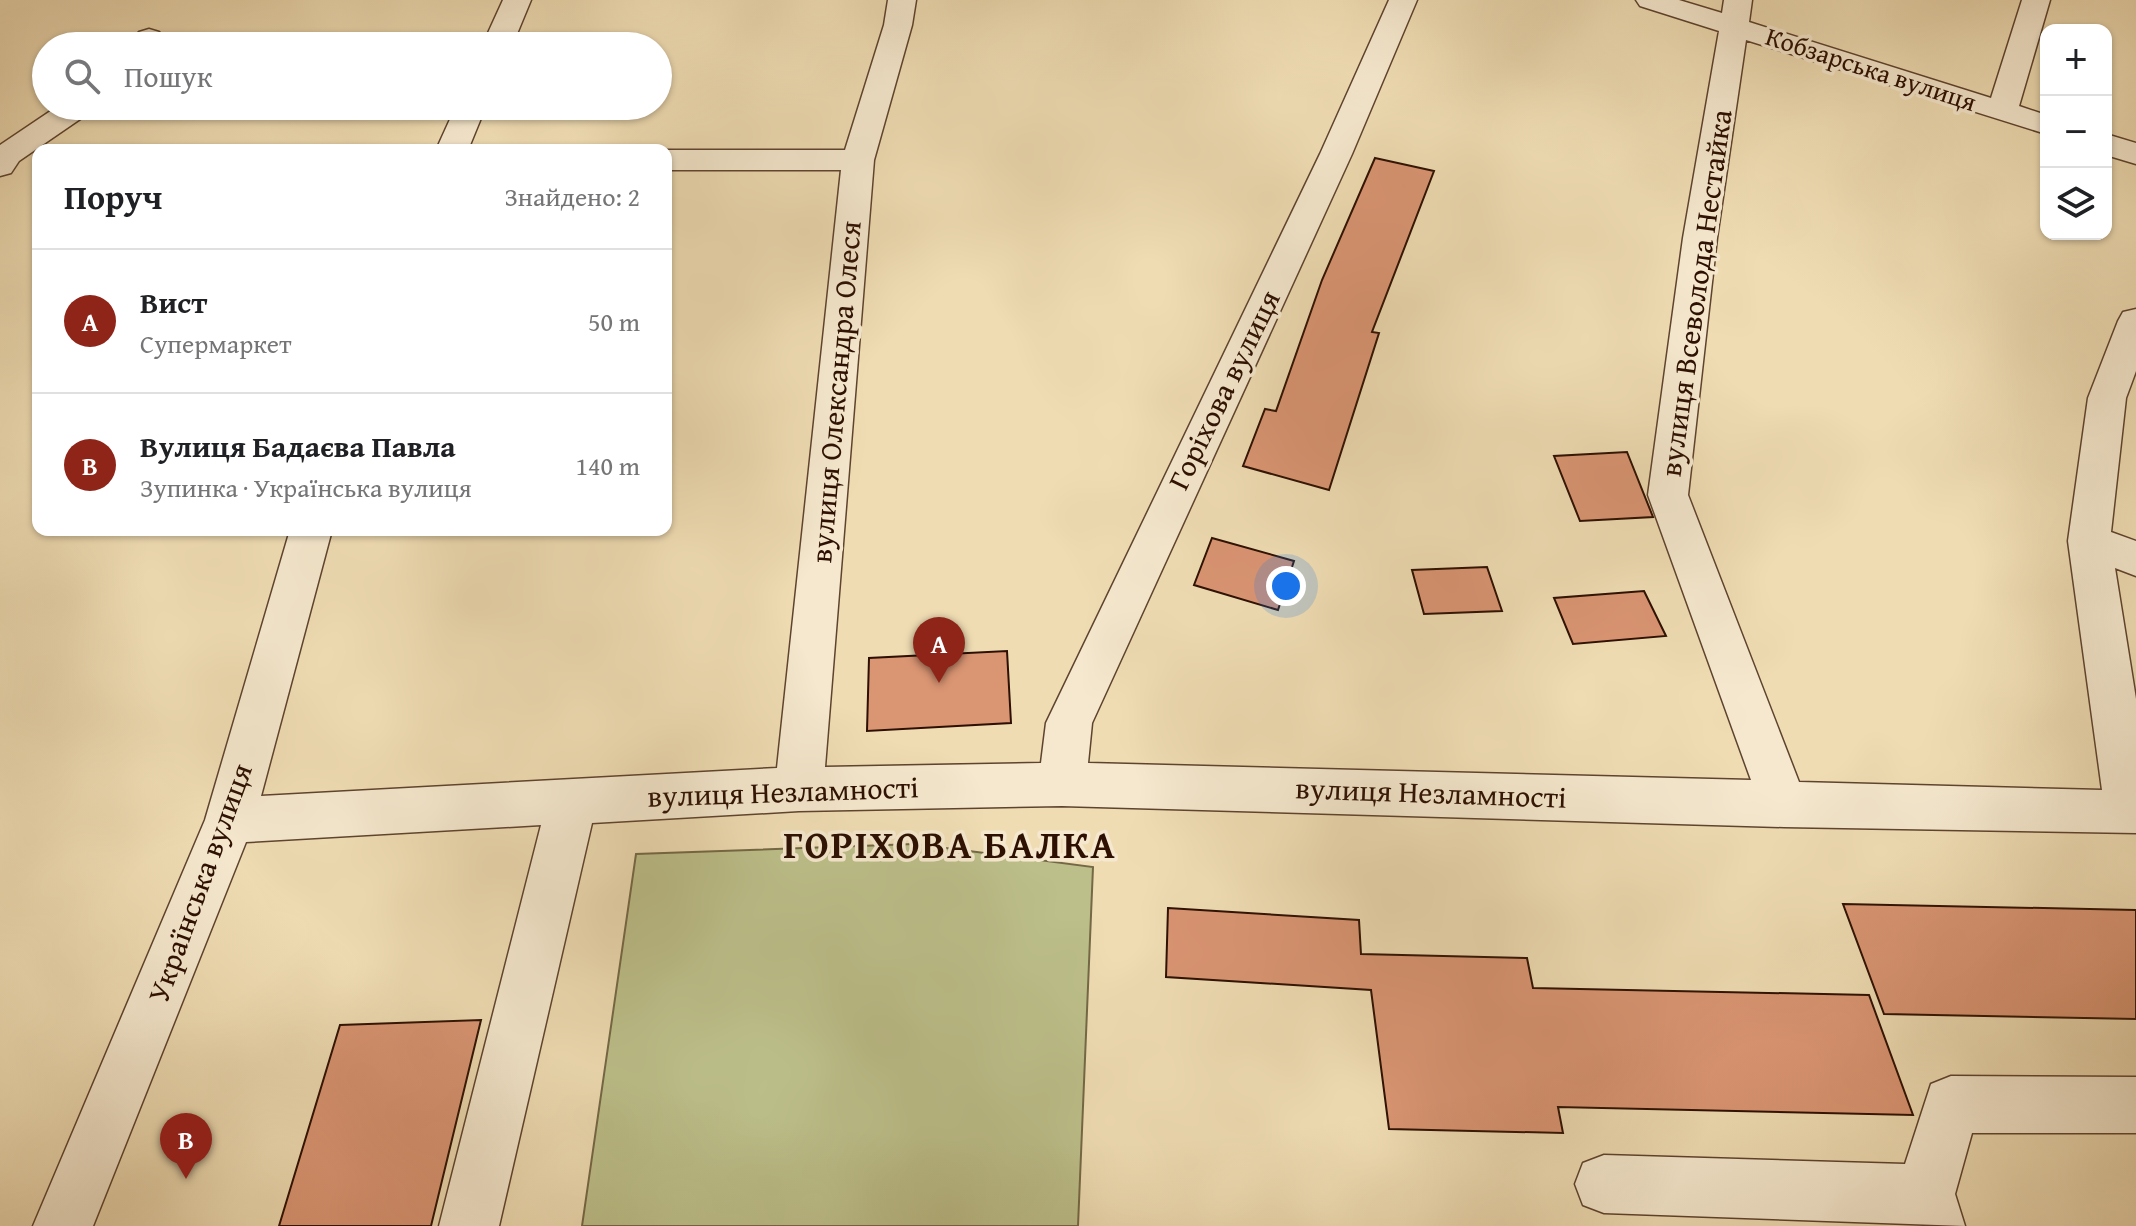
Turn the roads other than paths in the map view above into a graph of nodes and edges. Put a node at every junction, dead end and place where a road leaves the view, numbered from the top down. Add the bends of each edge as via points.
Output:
1 (517, 0) edge
2 (902, 0) edge
3 (1403, 0) edge
4 (1650, 0) edge
5 (2036, 0) edge
6 (1736, 13) edge
7 (503, 32) edge
8 (2002, 111) junction
9 (58, 120) edge
10 (465, 120) edge
11 (2040, 123) edge
12 (455, 144) edge
13 (2112, 146) edge
14 (2136, 154) edge
15 (672, 160) edge
16 (858, 160) junction
17 (0, 166) edge
18 (2136, 321) edge
19 (309, 536) edge
20 (2089, 541) junction
21 (2136, 559) edge
22 (1062, 784) junction
23 (799, 789) junction
24 (572, 801) junction
25 (1784, 805) junction
26 (2133, 816) edge
27 (230, 820) junction
28 (2136, 1105) edge
29 (1604, 1184) dead end
30 (1930, 1210) edge
31 (63, 1226) edge
32 (469, 1226) edge

1 - 7 street
2 - 16 street, вулиця Олександра Олеся
3 - 22 street, Горіхова вулиця via 1069,723
4 - 6 street, Кобзарська вулиця
5 - 8 street
6 - 8 street, Кобзарська вулиця
6 - 25 street, вулиця Всеволода Нестайка via 1700,238 1668,495
8 - 11 street, Кобзарська вулиця
9 - 17 street via 7,155
10 - 12 street
13 - 14 street
15 - 16 street
16 - 23 street, вулиця Олександра Олеся
18 - 20 street, вулиця Незламності via 2107,398
19 - 27 street, Українська вулиця
20 - 21 street
20 - 26 street, вулиця Незламності
22 - 23 street, вулиця Незламності
22 - 25 street, вулиця Незламності
23 - 24 street, вулиця Незламності
24 - 27 street, вулиця Незламності
24 - 32 street
25 - 26 street, вулиця Незламності
27 - 31 street, Українська вулиця
28 - 30 street via 1951,1104
29 - 30 street

